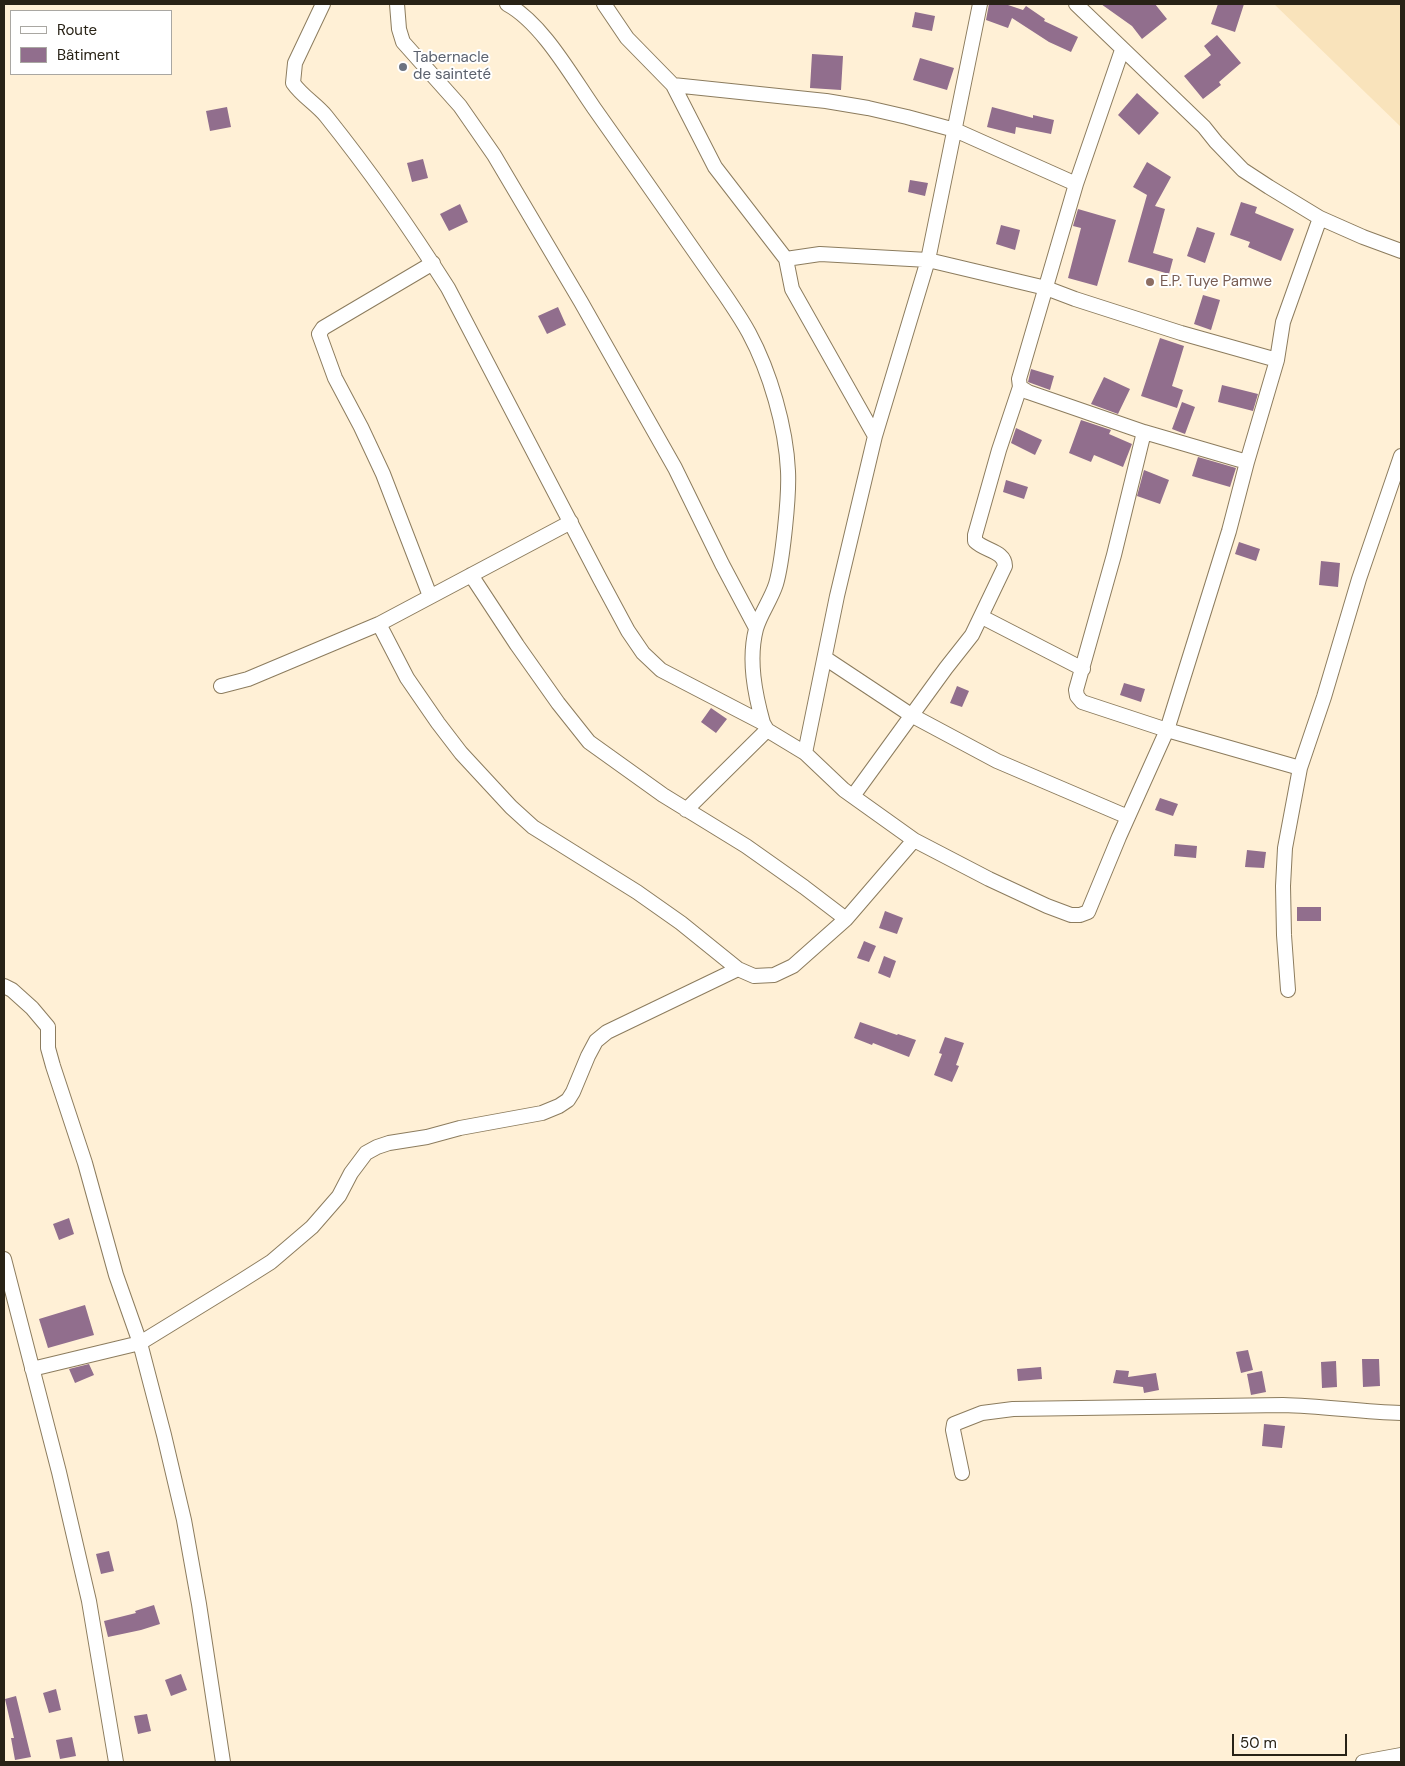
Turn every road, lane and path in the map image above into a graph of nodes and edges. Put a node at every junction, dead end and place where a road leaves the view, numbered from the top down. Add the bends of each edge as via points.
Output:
1 (323, 4) edge
2 (397, 4) edge
3 (507, 4) edge
4 (604, 4) edge
5 (980, 4) edge
6 (1076, 4) edge
7 (1122, 50) junction
8 (673, 85) junction
9 (955, 130) junction
10 (1076, 184) junction
11 (1320, 218) junction
12 (1401, 251) edge
13 (786, 258) junction
14 (928, 260) junction
15 (432, 264) junction
16 (1046, 288) junction
17 (1277, 360) junction
18 (1020, 387) junction
19 (1144, 432) junction
20 (875, 436) junction
21 (1401, 456) edge
22 (1247, 462) junction
23 (571, 522) junction
24 (471, 575) junction
25 (430, 596) junction
26 (982, 616) junction
27 (379, 624) junction
28 (756, 628) junction
29 (825, 658) junction
30 (1083, 669) junction
31 (221, 686) dead end
32 (911, 715) junction
33 (765, 726) junction
34 (1167, 730) junction
35 (805, 753) junction
36 (1300, 768) junction
37 (853, 796) junction
38 (686, 810) junction
39 (1128, 817) junction
40 (914, 840) junction
41 (846, 919) junction
42 (738, 969) junction
43 (4, 986) edge
44 (1288, 990) dead end
45 (4, 1259) edge
46 (140, 1343) junction
47 (32, 1369) junction
48 (1401, 1413) edge
49 (962, 1474) dead end
50 (1394, 1758) edge
51 (116, 1762) edge
52 (223, 1762) edge
53 (1363, 1762) edge

1 - 15 street via 295,63 293,84 324,114 384,191
2 - 28 street via 403,42 460,106 494,155 675,468
3 - 28 street via 534,24 567,68 724,294 761,360 783,436 788,471 784,543 776,584
4 - 8 street via 627,38
5 - 9 street
6 - 7 street
7 - 10 street
7 - 11 street via 1204,127 1243,170
8 - 9 street via 859,106
8 - 13 street via 715,167
9 - 10 street
9 - 14 street
10 - 16 street
11 - 12 street
11 - 17 street via 1283,322
13 - 14 street via 820,254
13 - 20 street via 792,290
14 - 16 street
14 - 20 street
15 - 23 street via 448,288
15 - 25 street via 322,328 319,334 335,378 383,474
16 - 17 street via 1181,333
16 - 18 street via 1019,378
17 - 22 street
18 - 19 street
18 - 26 street via 975,535 980,546 1002,555 1005,560
19 - 22 street
19 - 30 street
20 - 29 street
21 - 36 street
22 - 34 street
23 - 24 street
23 - 33 street via 628,631 643,653 661,670
24 - 25 street
24 - 38 street via 517,645 589,742
25 - 27 street
26 - 30 street
26 - 32 street via 972,635
27 - 31 street via 248,679
27 - 42 street via 407,678 438,723 511,807 533,827 681,923
28 - 33 street via 753,666 756,696
29 - 32 street
29 - 35 street
30 - 34 street via 1076,690 1082,702
32 - 37 street
32 - 39 street via 997,762
33 - 35 street
33 - 38 street
34 - 36 street
34 - 39 street
35 - 37 street
36 - 44 street via 1285,848 1284,935
37 - 40 street
38 - 41 street via 746,846
39 - 40 street via 1093,903 1088,912 1080,916 1047,906
40 - 41 street
41 - 42 street via 793,966 774,975 754,976
42 - 46 street via 606,1032 596,1041 568,1100 559,1106 377,1146 366,1153 351,1172 327,1212 296,1242 241,1281
43 - 46 street via 32,1008 48,1027 48,1048 53,1066 86,1164 116,1275
45 - 47 street
46 - 47 street
46 - 52 street via 184,1520
47 - 51 street via 89,1601
48 - 49 street via 1276,1405 1040,1408 982,1413 954,1424
50 - 53 street

